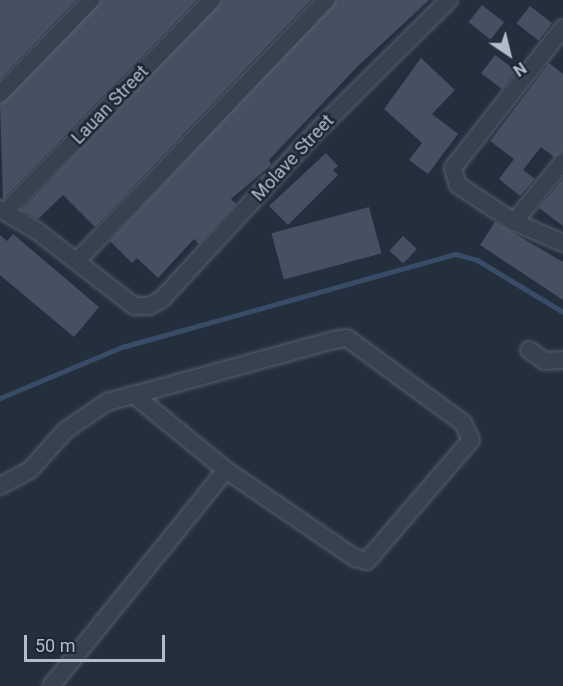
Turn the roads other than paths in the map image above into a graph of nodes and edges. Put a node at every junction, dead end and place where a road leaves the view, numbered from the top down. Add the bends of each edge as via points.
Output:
1 (91, 0) edge
2 (212, 0) edge
3 (326, 0) edge
4 (449, 0) edge
5 (563, 28) edge
6 (0, 94) edge
7 (563, 162) edge
8 (4, 210) edge
9 (514, 222) junction
10 (563, 243) edge
11 (77, 261) junction
12 (529, 350) dead end
13 (563, 360) edge
14 (134, 395) junction
15 (226, 470) junction
16 (0, 486) edge
17 (51, 686) edge

1 - 6 street
2 - 8 street, Lauan Street
3 - 11 street
4 - 11 street, Molave Street via 320,128 162,300 134,306
5 - 9 street via 453,168 458,185
7 - 9 street
8 - 11 street
9 - 10 street
12 - 13 street via 545,361
14 - 15 street
14 - 15 street via 347,338 463,423 471,440 368,561 355,558
14 - 16 street via 85,415 30,470
15 - 17 street

